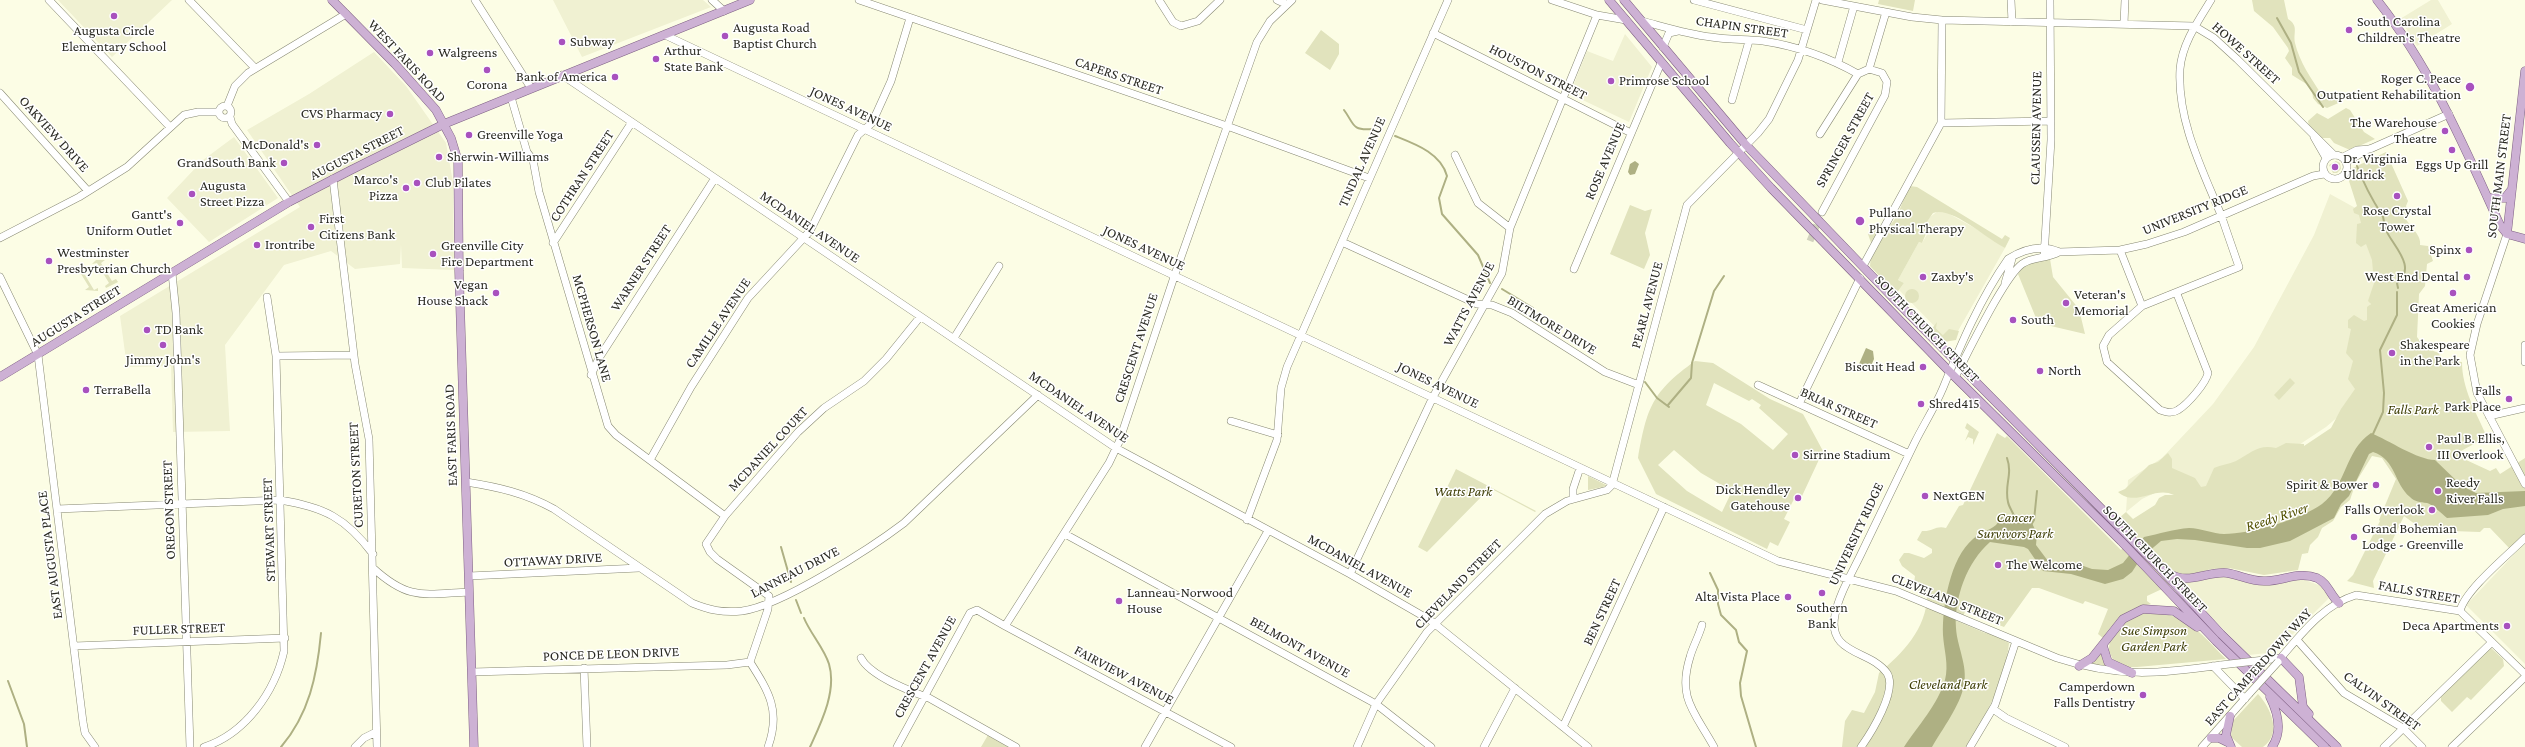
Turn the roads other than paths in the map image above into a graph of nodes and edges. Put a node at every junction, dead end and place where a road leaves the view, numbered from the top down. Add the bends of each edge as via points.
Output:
1 (49, 0) edge
2 (189, 0) edge
3 (332, 0) edge
4 (475, 0) edge
5 (712, 0) edge
6 (750, 0) edge
7 (859, 0) edge
8 (1159, 0) edge
9 (1220, 0) edge
10 (1277, 0) edge
11 (1448, 0) edge
12 (1552, 0) edge
13 (1609, 0) edge
14 (1624, 0) edge
15 (1694, 0) edge
16 (1816, 0) edge
17 (1822, 0) edge
18 (2011, 0) edge
19 (2050, 0) edge
20 (2125, 0) edge
21 (2211, 0) edge
22 (2377, 0) edge
23 (1289, 2) edge
24 (1857, 4) edge
25 (724, 11) junction
26 (1886, 12) junction
27 (346, 14) junction
28 (1597, 15) junction
29 (910, 18) junction
30 (1626, 20) junction
31 (1942, 20) junction
32 (1642, 21) junction
33 (2012, 22) junction
34 (2050, 23) junction
35 (2124, 24) junction
36 (2194, 26) junction
37 (1807, 30) junction
38 (1678, 31) junction
39 (1433, 33) junction
40 (665, 35) junction
41 (1749, 42) junction
42 (1663, 46) junction
43 (1802, 50) junction
44 (1838, 62) junction
45 (1661, 63) junction
46 (255, 68) junction
47 (1869, 69) junction
48 (2525, 71) edge
49 (1858, 74) junction
50 (562, 75) junction
51 (532, 88) junction
52 (0, 93) edge
53 (511, 97) junction
54 (1563, 99) junction
55 (1732, 100) dead end
56 (227, 106) junction
57 (2523, 107) edge
58 (219, 112) junction
59 (2449, 114) junction
60 (230, 117) junction
61 (2051, 121) junction
62 (632, 122) junction
63 (1941, 123) junction
64 (444, 124) junction
65 (1227, 126) junction
66 (170, 127) junction
67 (864, 130) junction
68 (1631, 133) junction
69 (1820, 134) dead end
70 (2313, 135) junction
71 (1746, 144) junction
72 (1738, 152) junction
73 (1455, 155) dead end
74 (2334, 155) junction
75 (2345, 160) junction
76 (2324, 162) junction
77 (2324, 174) junction
78 (2313, 176) junction
79 (715, 178) junction
80 (1369, 178) junction
81 (332, 179) junction
82 (2513, 187) junction
83 (88, 191) junction
84 (2488, 198) junction
85 (289, 202) junction
86 (1822, 212) tunnel mouth
87 (2221, 215) junction
88 (1510, 228) junction
89 (2507, 234) junction
90 (802, 237) junction
91 (0, 238) edge
92 (2525, 239) edge
93 (1342, 242) junction
94 (553, 243) junction
95 (2045, 248) junction
96 (2120, 250) junction
97 (2059, 252) junction
98 (2014, 255) junction
99 (2044, 257) junction
100 (999, 266) dead end
101 (1863, 266) junction
102 (1574, 269) dead end
103 (172, 273) junction
104 (0, 277) edge
105 (1174, 277) junction
106 (1860, 278) junction
107 (2005, 285) junction
108 (2177, 294) junction
109 (267, 297) dead end
110 (1484, 304) junction
111 (2142, 306) junction
112 (920, 317) junction
113 (1301, 335) junction
114 (954, 338) junction
115 (2525, 345) edge
116 (38, 355) junction
117 (353, 355) junction
118 (276, 356) junction
119 (1954, 359) junction
120 (2525, 362) edge
121 (1961, 366) junction
122 (1948, 370) junction
123 (591, 375) junction
124 (0, 377) edge
125 (1955, 378) junction
126 (1639, 385) junction
127 (1758, 385) dead end
128 (1038, 395) junction
129 (1433, 397) junction
130 (1799, 404) junction
131 (2525, 408) edge
132 (2489, 416) junction
133 (1231, 421) dead end
134 (1278, 434) junction
135 (1116, 448) junction
136 (1909, 454) junction
137 (650, 460) junction
138 (1580, 468) junction
139 (466, 482) junction
140 (1613, 483) junction
141 (2525, 484) edge
142 (1573, 498) junction
143 (280, 500) junction
144 (182, 504) junction
145 (1664, 507) junction
146 (57, 509) junction
147 (725, 516) junction
148 (1247, 520) junction
149 (1268, 531) junction
150 (1065, 534) junction
151 (2525, 538) edge
152 (2124, 539) junction
153 (373, 554) junction
154 (373, 568) junction
155 (639, 568) junction
156 (2160, 568) junction
157 (1350, 574) junction
158 (469, 576) junction
159 (1849, 579) junction
160 (470, 592) junction
161 (2356, 595) joint
162 (770, 602) junction
163 (2338, 603) junction
164 (2460, 611) junction
165 (1220, 617) junction
166 (1435, 624) junction
167 (1702, 625) dead end
168 (1005, 626) junction
169 (285, 638) junction
170 (2296, 640) junction
171 (186, 641) junction
172 (2016, 641) junction
173 (2216, 641) junction
174 (2492, 642) junction
175 (74, 646) junction
176 (2103, 646) junction
177 (861, 658) dead end
178 (2279, 660) junction
179 (750, 662) junction
180 (2079, 666) junction
181 (2217, 666) junction
182 (584, 668) junction
183 (472, 672) junction
184 (2132, 673) junction
185 (2525, 676) edge
186 (1515, 688) junction
187 (2268, 693) junction
188 (2247, 696) junction
189 (925, 697) junction
190 (1376, 704) junction
191 (1993, 709) junction
192 (1166, 712) junction
193 (2230, 716) junction
194 (1563, 727) junction
195 (2403, 728) junction
196 (376, 732) junction
197 (2211, 738) junction
198 (2329, 738) junction
199 (2229, 744) edge
200 (96, 747) edge
201 (190, 747) edge
202 (204, 747) edge
203 (355, 747) edge
204 (377, 747) edge
205 (474, 747) edge
206 (587, 747) edge
207 (768, 747) edge
208 (896, 747) edge
209 (1016, 747) edge
210 (1145, 747) edge
211 (1232, 747) edge
212 (1357, 747) edge
213 (1431, 747) edge
214 (1484, 747) edge
215 (1588, 747) edge
216 (1714, 747) edge
217 (1861, 747) edge
218 (1970, 747) edge
219 (2065, 747) edge
220 (2202, 747) edge
221 (2272, 747) edge
222 (2325, 747) edge
223 (2337, 747) edge
224 (2384, 747) edge
225 (2422, 747) edge
226 (2452, 747) edge

1 - 66 street
2 - 46 street
3 - 27 main road, WEST FARIS ROAD
4 - 51 street
5 - 25 street
6 - 25 main road, AUGUSTA STREET
7 - 29 street, CAPERS STREET
8 - 9 street via 1173,22 1181,26 1198,21
10 - 23 street
11 - 39 street, TINDAL AVENUE
12 - 28 street
13 - 30 main road, SOUTH CHURCH STREET
14 - 32 main road, SOUTH CHURCH STREET
15 - 37 street
16 - 37 street, PEARL AVENUE
17 - 24 street, HOWE STREET
18 - 33 street
19 - 34 street, CLAUSSEN AVENUE
20 - 35 street
21 - 36 street
22 - 59 main road via 2416,56
23 - 65 street, CRESCENT AVENUE via 1270,21 1257,42
24 - 26 street, HOWE STREET
24 - 44 street
25 - 40 main road, AUGUSTA STREET
26 - 31 street, HOWE STREET
26 - 47 street
27 - 46 street
27 - 64 main road, WEST FARIS ROAD via 413,83 436,110
28 - 30 street
28 - 54 street, WATTS AVENUE
29 - 65 street, CAPERS STREET
29 - 67 street, CAMILLE AVENUE via 891,81 872,123
30 - 45 main road, SOUTH CHURCH STREET
31 - 33 street, HOWE STREET
31 - 63 street
32 - 38 street, CHAPIN STREET
32 - 42 main road, SOUTH CHURCH STREET
33 - 34 street, HOWE STREET
34 - 35 street, HOWE STREET
34 - 61 street, CLAUSSEN AVENUE
35 - 36 street, HOWE STREET
36 - 70 street, HOWE STREET via 2214,38 2237,59
36 - 87 street via 2180,68 2181,103 2205,179
37 - 43 street, PEARL AVENUE
38 - 41 street, CHAPIN STREET
38 - 42 street, CHAPIN STREET via 1669,33
39 - 54 street, HOUSTON STREET
39 - 80 street, TINDAL AVENUE
40 - 50 main road, AUGUSTA STREET
40 - 67 street, JONES AVENUE
41 - 43 street, CHAPIN STREET via 1760,41
41 - 55 street
42 - 71 main road, SOUTH CHURCH STREET
43 - 44 street, SPRINGER STREET
43 - 71 street, PEARL AVENUE via 1769,119
44 - 49 street, SPRINGER STREET
45 - 68 street, ROSE AVENUE
45 - 72 main road, SOUTH CHURCH STREET
46 - 56 street via 235,86
47 - 49 street, SPRINGER STREET
47 - 86 street, SPRINGER STREET via 1882,72 1888,82 1887,89
48 - 57 main road, SOUTH MAIN STREET
49 - 69 street
50 - 51 main road, AUGUSTA STREET
50 - 62 street, MCDANIEL AVENUE
51 - 53 main road, AUGUSTA STREET
52 - 83 street, OAKVIEW DRIVE
53 - 64 main road, AUGUSTA STREET
53 - 94 street, MCPHERSON LANE via 527,152 534,166
54 - 68 street, HOUSTON STREET
54 - 88 street, WATTS AVENUE
56 - 58 street
56 - 60 street via 231,110
57 - 82 main road, SOUTH MAIN STREET
58 - 60 street via 224,118
58 - 66 street via 190,113
59 - 75 street
59 - 84 main road
60 - 85 street via 232,124
61 - 63 street
61 - 95 street, CLAUSSEN AVENUE
62 - 79 street, MCDANIEL AVENUE
62 - 94 street, COTHRAN STREET
63 - 101 street
64 - 81 main road, AUGUSTA STREET
64 - 139 main road, EAST FARIS ROAD via 458,161
65 - 80 street, CAPERS STREET
65 - 105 street, CRESCENT AVENUE
66 - 83 street via 137,159
67 - 90 street, CAMILLE AVENUE via 858,135 810,231
67 - 105 street, JONES AVENUE
68 - 102 street, ROSE AVENUE
70 - 74 street, HOWE STREET
70 - 76 street, HOWE STREET
71 - 72 street, PEARL AVENUE
71 - 101 main road, SOUTH CHURCH STREET
72 - 106 main road, SOUTH CHURCH STREET
72 - 126 street, PEARL AVENUE via 1687,205
73 - 88 street via 1478,203
74 - 75 street
74 - 76 street
75 - 77 street via 2347,172 2340,179 2332,179
76 - 77 street
76 - 78 street, UNIVERSITY RIDGE
77 - 78 street, UNIVERSITY RIDGE
78 - 87 street, UNIVERSITY RIDGE
79 - 90 street, MCDANIEL AVENUE
79 - 123 street, WARNER STREET via 599,358
80 - 93 street, TINDAL AVENUE
81 - 85 main road, AUGUSTA STREET
81 - 117 street, CURETON STREET
82 - 84 main road via 2505,198
82 - 89 main road, SOUTH MAIN STREET
83 - 91 street
84 - 89 main road
85 - 103 main road, AUGUSTA STREET
87 - 96 street, UNIVERSITY RIDGE via 2184,232
87 - 108 street via 2239,267
88 - 110 street, WATTS AVENUE via 1505,266
89 - 92 main road
89 - 132 street, SOUTH MAIN STREET via 2477,324 2470,355 2474,383
90 - 112 street, MCDANIEL AVENUE
90 - 137 street, CAMILLE AVENUE via 756,288 729,326
93 - 110 street, BILTMORE DRIVE via 1477,304
93 - 113 street, TINDAL AVENUE
94 - 123 street, MCPHERSON LANE
95 - 97 street, UNIVERSITY RIDGE
95 - 98 street, UNIVERSITY RIDGE via 2030,249
95 - 99 street, CLAUSSEN AVENUE
96 - 97 street, UNIVERSITY RIDGE
96 - 111 street
97 - 99 street, UNIVERSITY RIDGE
98 - 107 street
98 - 119 street, UNIVERSITY RIDGE via 2000,271
99 - 107 street, UNIVERSITY RIDGE via 2022,264
100 - 114 street
101 - 119 main road, SOUTH CHURCH STREET
103 - 116 main road, AUGUSTA STREET
103 - 144 street, OREGON STREET via 176,313
104 - 116 street, EAST AUGUSTA PLACE
105 - 113 street, JONES AVENUE
105 - 135 street, CRESCENT AVENUE
106 - 122 main road, SOUTH CHURCH STREET
106 - 130 street
107 - 121 street, UNIVERSITY RIDGE
108 - 111 street
108 - 111 street via 2208,373 2204,384 2178,410 2172,412 2160,410 2107,362 2104,354 2105,340
109 - 118 street, STEWART STREET
110 - 126 street, BILTMORE DRIVE via 1492,305 1522,319 1605,372
110 - 129 street, WATTS AVENUE
112 - 114 street, MCDANIEL AVENUE
112 - 147 street, MCDANIEL COURT via 886,359 864,381 824,408 798,432
113 - 129 street, JONES AVENUE
113 - 134 street, TINDAL AVENUE via 1283,380
114 - 128 street, MCDANIEL AVENUE
115 - 120 street
116 - 124 main road, AUGUSTA STREET
116 - 146 street, EAST AUGUSTA PLACE
117 - 118 street
117 - 153 street, CURETON STREET via 369,439
118 - 143 street, STEWART STREET
119 - 121 main road, SOUTH CHURCH STREET
119 - 122 street, UNIVERSITY RIDGE
121 - 125 street, UNIVERSITY RIDGE
121 - 152 main road, SOUTH CHURCH STREET
122 - 125 main road, SOUTH CHURCH STREET
122 - 136 street, UNIVERSITY RIDGE via 1943,388
123 - 137 street, MCPHERSON LANE via 608,426
125 - 152 main road, SOUTH CHURCH STREET
126 - 140 street, PEARL AVENUE
127 - 130 street, BRIAR STREET
128 - 135 street, MCDANIEL AVENUE
128 - 162 street, LANNEAU DRIVE via 904,523 816,579
129 - 138 street, JONES AVENUE
129 - 157 street, WATTS AVENUE
130 - 136 street, BRIAR STREET
131 - 132 street
132 - 141 street, SOUTH MAIN STREET
133 - 134 street
134 - 148 street, TINDAL AVENUE via 1267,471
135 - 148 street, MCDANIEL AVENUE
135 - 150 street, CRESCENT AVENUE
136 - 159 street, UNIVERSITY RIDGE
137 - 147 street, MCPHERSON LANE
138 - 140 street, JONES AVENUE
138 - 142 street via 1573,488
139 - 155 street, LANNEAU DRIVE via 502,488 534,498
139 - 158 main road, EAST FARIS ROAD
140 - 142 street, CLEVELAND STREET via 1607,490
140 - 145 street, CLEVELAND STREET
142 - 166 street, CLEVELAND STREET via 1557,506 1532,525
143 - 144 street
143 - 153 street via 298,503 342,520
143 - 169 street, STEWART STREET
144 - 146 street
144 - 171 street, OREGON STREET
145 - 159 street, CLEVELAND STREET via 1778,561
145 - 194 street, BEN STREET
146 - 175 street, EAST AUGUSTA PLACE
147 - 162 street, MCDANIEL COURT via 708,540 707,548 717,559 762,590 769,596
148 - 149 street, MCDANIEL AVENUE
149 - 157 street, MCDANIEL AVENUE
149 - 165 street
150 - 165 street, BELMONT AVENUE
150 - 168 street, CRESCENT AVENUE
151 - 164 street via 2471,592 2462,603
152 - 156 main road, SOUTH CHURCH STREET
152 - 173 main road, SOUTH CHURCH STREET via 2146,567
153 - 154 street, CURETON STREET
154 - 160 street via 395,586 409,593
154 - 196 street, CURETON STREET
155 - 158 street, OTTAWAY DRIVE
155 - 162 street, LANNEAU DRIVE via 681,597 713,611 743,611
156 - 163 main road via 2174,577 2186,580 2222,573 2263,582 2294,575 2309,576 2326,584
156 - 198 main road, SOUTH CHURCH STREET via 2221,634
157 - 166 street, MCDANIEL AVENUE
158 - 160 main road, EAST FARIS ROAD
159 - 172 street, CLEVELAND STREET via 1896,591 1929,603
159 - 217 street, UNIVERSITY RIDGE via 1835,614 1837,636 1847,648 1888,673 1890,685 1878,720
160 - 183 main road, EAST FARIS ROAD
161 - 163 street, EAST CAMPERDOWN WAY
161 - 164 street, FALLS STREET
162 - 179 street
163 - 170 street, EAST CAMPERDOWN WAY
164 - 174 street, FALLS STREET
165 - 190 street, BELMONT AVENUE
165 - 192 street
166 - 186 street, MCDANIEL AVENUE
166 - 190 street, CLEVELAND STREET
167 - 216 street via 1686,671 1685,689 1692,713
168 - 189 street, CRESCENT AVENUE via 973,610
168 - 192 street, FAIRVIEW AVENUE
169 - 171 street, FULLER STREET
169 - 202 street, STEWART STREET via 277,674 252,714 233,732 215,744
170 - 178 street, EAST CAMPERDOWN WAY
170 - 195 street, CALVIN STREET via 2344,693
171 - 175 street, FULLER STREET
171 - 201 street, OREGON STREET
172 - 180 street, CLEVELAND STREET
172 - 191 street
173 - 176 main road via 2180,614 2155,608 2139,611 2123,619 2114,627
173 - 187 main road, SOUTH CHURCH STREET
174 - 185 street, FALLS STREET
174 - 195 street
175 - 200 street, EAST AUGUSTA PLACE via 85,733
176 - 180 main road via 2092,658
176 - 184 main road via 2108,662
177 - 189 street via 869,669
178 - 181 street, CLEVELAND STREET, bridge
178 - 188 street, EAST CAMPERDOWN WAY, bridge
178 - 198 main road via 2299,677 2303,707
179 - 182 street, PONCE DE LEON DRIVE via 727,665
179 - 207 street via 773,702 773,726
180 - 184 street, CLEVELAND STREET
181 - 184 street, CLEVELAND STREET
181 - 188 street
182 - 183 street, PONCE DE LEON DRIVE
182 - 206 street
183 - 205 main road, EAST FARIS ROAD
185 - 226 street
186 - 194 street, MCDANIEL AVENUE
186 - 214 street
187 - 221 main road via 2276,708 2279,728
187 - 222 main road, SOUTH CHURCH STREET
188 - 193 street, EAST CAMPERDOWN WAY
189 - 208 street, CRESCENT AVENUE
189 - 209 street
190 - 212 street, CLEVELAND STREET
190 - 213 street, BELMONT AVENUE
191 - 218 street
191 - 219 street
192 - 210 street
192 - 211 street, FAIRVIEW AVENUE
193 - 197 street, EAST CAMPERDOWN WAY
193 - 199 main road via 2226,726
194 - 215 street, MCDANIEL AVENUE
195 - 224 street
195 - 225 street, CALVIN STREET
196 - 203 street via 364,738
196 - 204 street, CURETON STREET
197 - 199 main road via 2218,738
197 - 220 street, EAST CAMPERDOWN WAY
198 - 223 main road, SOUTH CHURCH STREET

